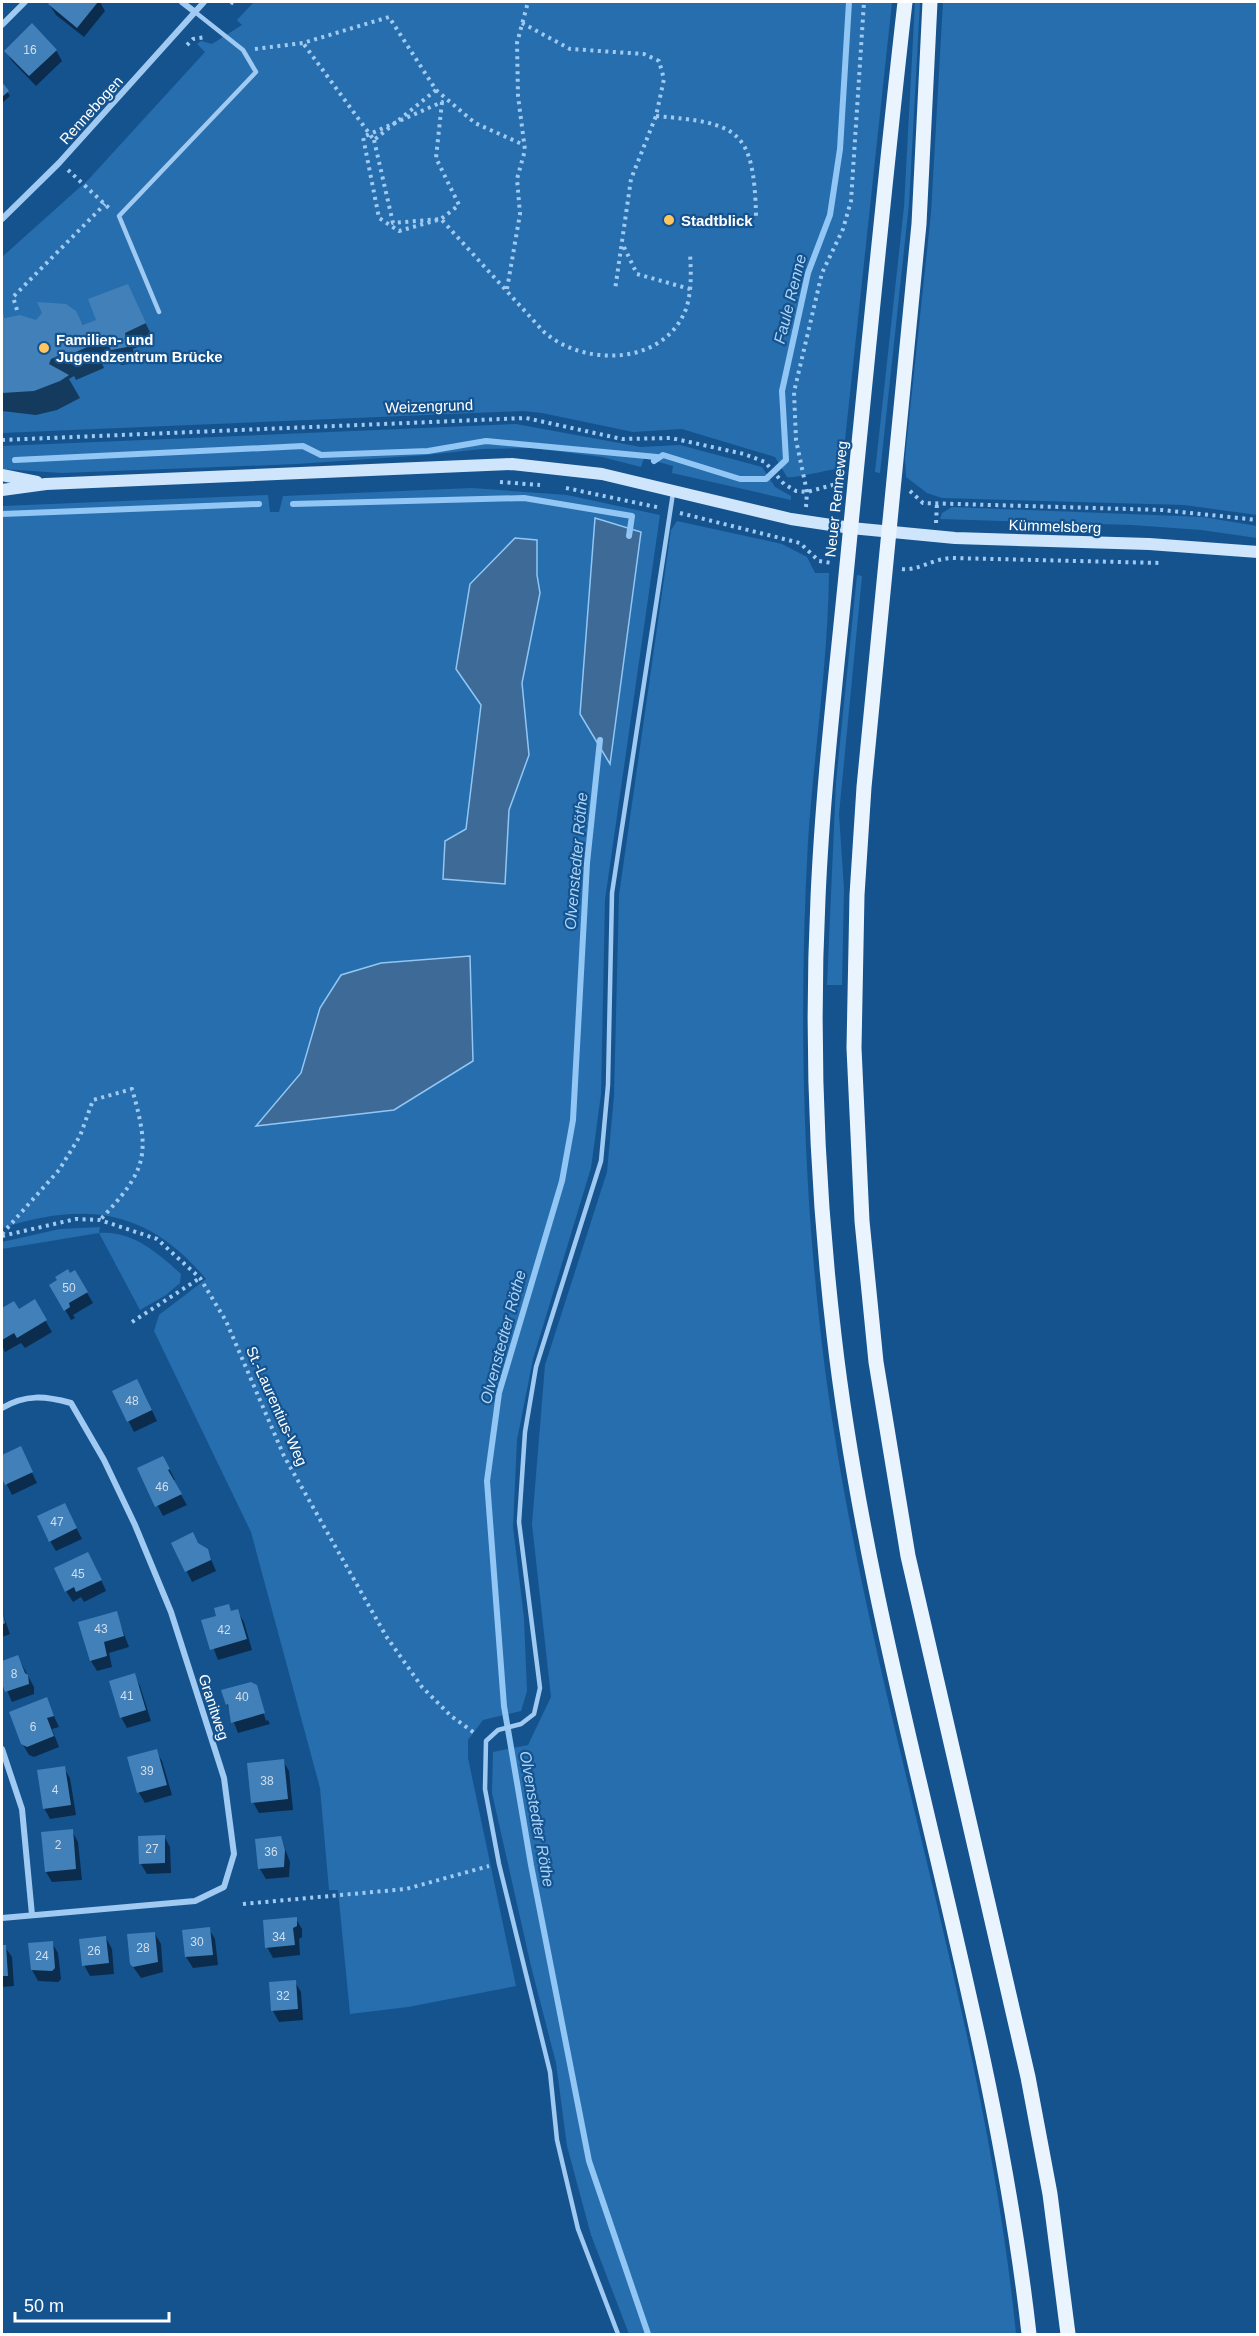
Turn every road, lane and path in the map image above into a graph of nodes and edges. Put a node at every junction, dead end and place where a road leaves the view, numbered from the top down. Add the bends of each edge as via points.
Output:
1 (25, 2) edge
2 (182, 2) edge
3 (204, 2) edge
4 (231, 2) edge
5 (528, 2) edge
6 (864, 2) edge
7 (905, 2) edge
8 (930, 2) edge
9 (237, 6) dead end
10 (195, 12) junction
11 (522, 23) junction
12 (2, 25) edge
13 (218, 30) junction
14 (303, 43) junction
15 (187, 45) dead end
16 (243, 50) junction
17 (436, 90) junction
18 (656, 116) junction
19 (395, 123) junction
20 (370, 134) junction
21 (374, 140) junction
22 (525, 146) junction
23 (59, 163) junction
24 (105, 204) junction
25 (118, 216) junction
26 (756, 216) dead end
27 (2, 219) edge
28 (441, 219) junction
29 (623, 246) junction
30 (690, 253) dead end
31 (507, 289) junction
32 (690, 289) junction
33 (615, 290) dead end
34 (17, 310) dead end
35 (159, 312) dead end
36 (2, 441) edge
37 (2, 475) edge
38 (496, 482) dead end
39 (840, 483) dead end
40 (46, 484) junction
41 (550, 486) dead end
42 (560, 487) dead end
43 (2, 490) edge
44 (674, 490) junction
45 (909, 491) dead end
46 (807, 492) junction
47 (807, 502) dead end
48 (937, 503) junction
49 (669, 511) junction
50 (936, 520) dead end
51 (1257, 520) edge
52 (851, 528) junction
53 (889, 532) junction
54 (1257, 552) edge
55 (826, 562) dead end
56 (1162, 563) dead end
57 (907, 570) dead end
58 (100, 1220) junction
59 (2, 1235) edge
60 (200, 1278) junction
61 (132, 1322) dead end
62 (2, 1408) edge
63 (486, 1742) junction
64 (2, 1749) edge
65 (499, 1863) junction
66 (243, 1904) dead end
67 (32, 1915) junction
68 (2, 1918) edge
69 (618, 2334) edge
70 (1029, 2334) edge
71 (1068, 2334) edge

1 - 12 street
2 - 10 street
3 - 10 street, Rennebogen
4 - 9 path
5 - 11 path
6 - 46 path, Neuer Renneweg via 851,201 843,229 822,273 794,392 796,440
7 - 52 main road, Neuer Renneweg
8 - 53 main road via 919,224
10 - 13 lane
10 - 23 street, Rennebogen
11 - 18 path via 570,49 620,51 655,58 664,74
11 - 22 path via 517,43 517,86
13 - 15 path via 210,38 202,35
13 - 16 lane
14 - 16 path
14 - 17 path via 389,17
14 - 20 path
16 - 25 lane via 256,72
17 - 19 path
17 - 22 path via 475,123
18 - 26 path via 710,121 732,133 752,163
18 - 29 path via 631,179
19 - 20 path
19 - 21 path
19 - 28 path via 442,102 436,158 459,205
20 - 21 path
20 - 28 path via 363,137 379,218 399,231
21 - 28 path via 393,223
22 - 31 path via 517,179 520,214
23 - 24 path
23 - 27 street, Rennebogen
24 - 25 path
24 - 34 path via 13,297
25 - 35 lane
28 - 31 path
29 - 32 path via 637,274
29 - 33 path
30 - 32 path
31 - 32 path via 558,344 575,352 604,356 638,352 663,340 683,315
36 - 46 path, Weizengrund via 526,418 622,439 677,439 744,454 769,465 790,488
37 - 40 main road
38 - 41 path
39 - 46 path
40 - 43 main road
40 - 44 main road via 512,464 578,470
42 - 49 path
44 - 49 lane
44 - 52 main road via 791,519
45 - 48 path, Kümmelsberg via 923,503
46 - 47 path, Neuer Renneweg
48 - 50 path
48 - 51 path, Kümmelsberg via 1162,510
49 - 55 path via 800,543 819,561
49 - 63 lane via 612,893 608,1084 601,1161 536,1367 525,1432 519,1521 540,1688 534,1714 521,1724 498,1730
52 - 53 main road, Kümmelsberg
52 - 70 main road, Neuer Renneweg via 823,808 815,1001 822,1221 850,1458 880,1616 987,2075 1014,2220
53 - 54 main road, Kümmelsberg
53 - 71 main road via 864,787 854,997 855,1106 864,1257 891,1461 932,1669 1034,2106
56 - 57 path via 952,558
58 - 59 path, St.-Laurentius-Weg via 76,1219
58 - 59 path via 129,1190 143,1161 143,1126 132,1089 93,1100 80,1136 59,1170
58 - 60 path, St.-Laurentius-Weg via 157,1239
60 - 61 path
60 - 63 path, St.-Laurentius-Weg via 226,1321 284,1456 386,1636 422,1687 451,1716
62 - 67 street, Granitweg via 16,1400 43,1396 71,1403 104,1460 171,1612 224,1778 234,1854 224,1887 195,1901
63 - 65 lane via 485,1789
64 - 67 street via 22,1809
65 - 66 path via 406,1888
65 - 69 lane via 550,2072 557,2140 578,2229
67 - 68 street, Granitweg

